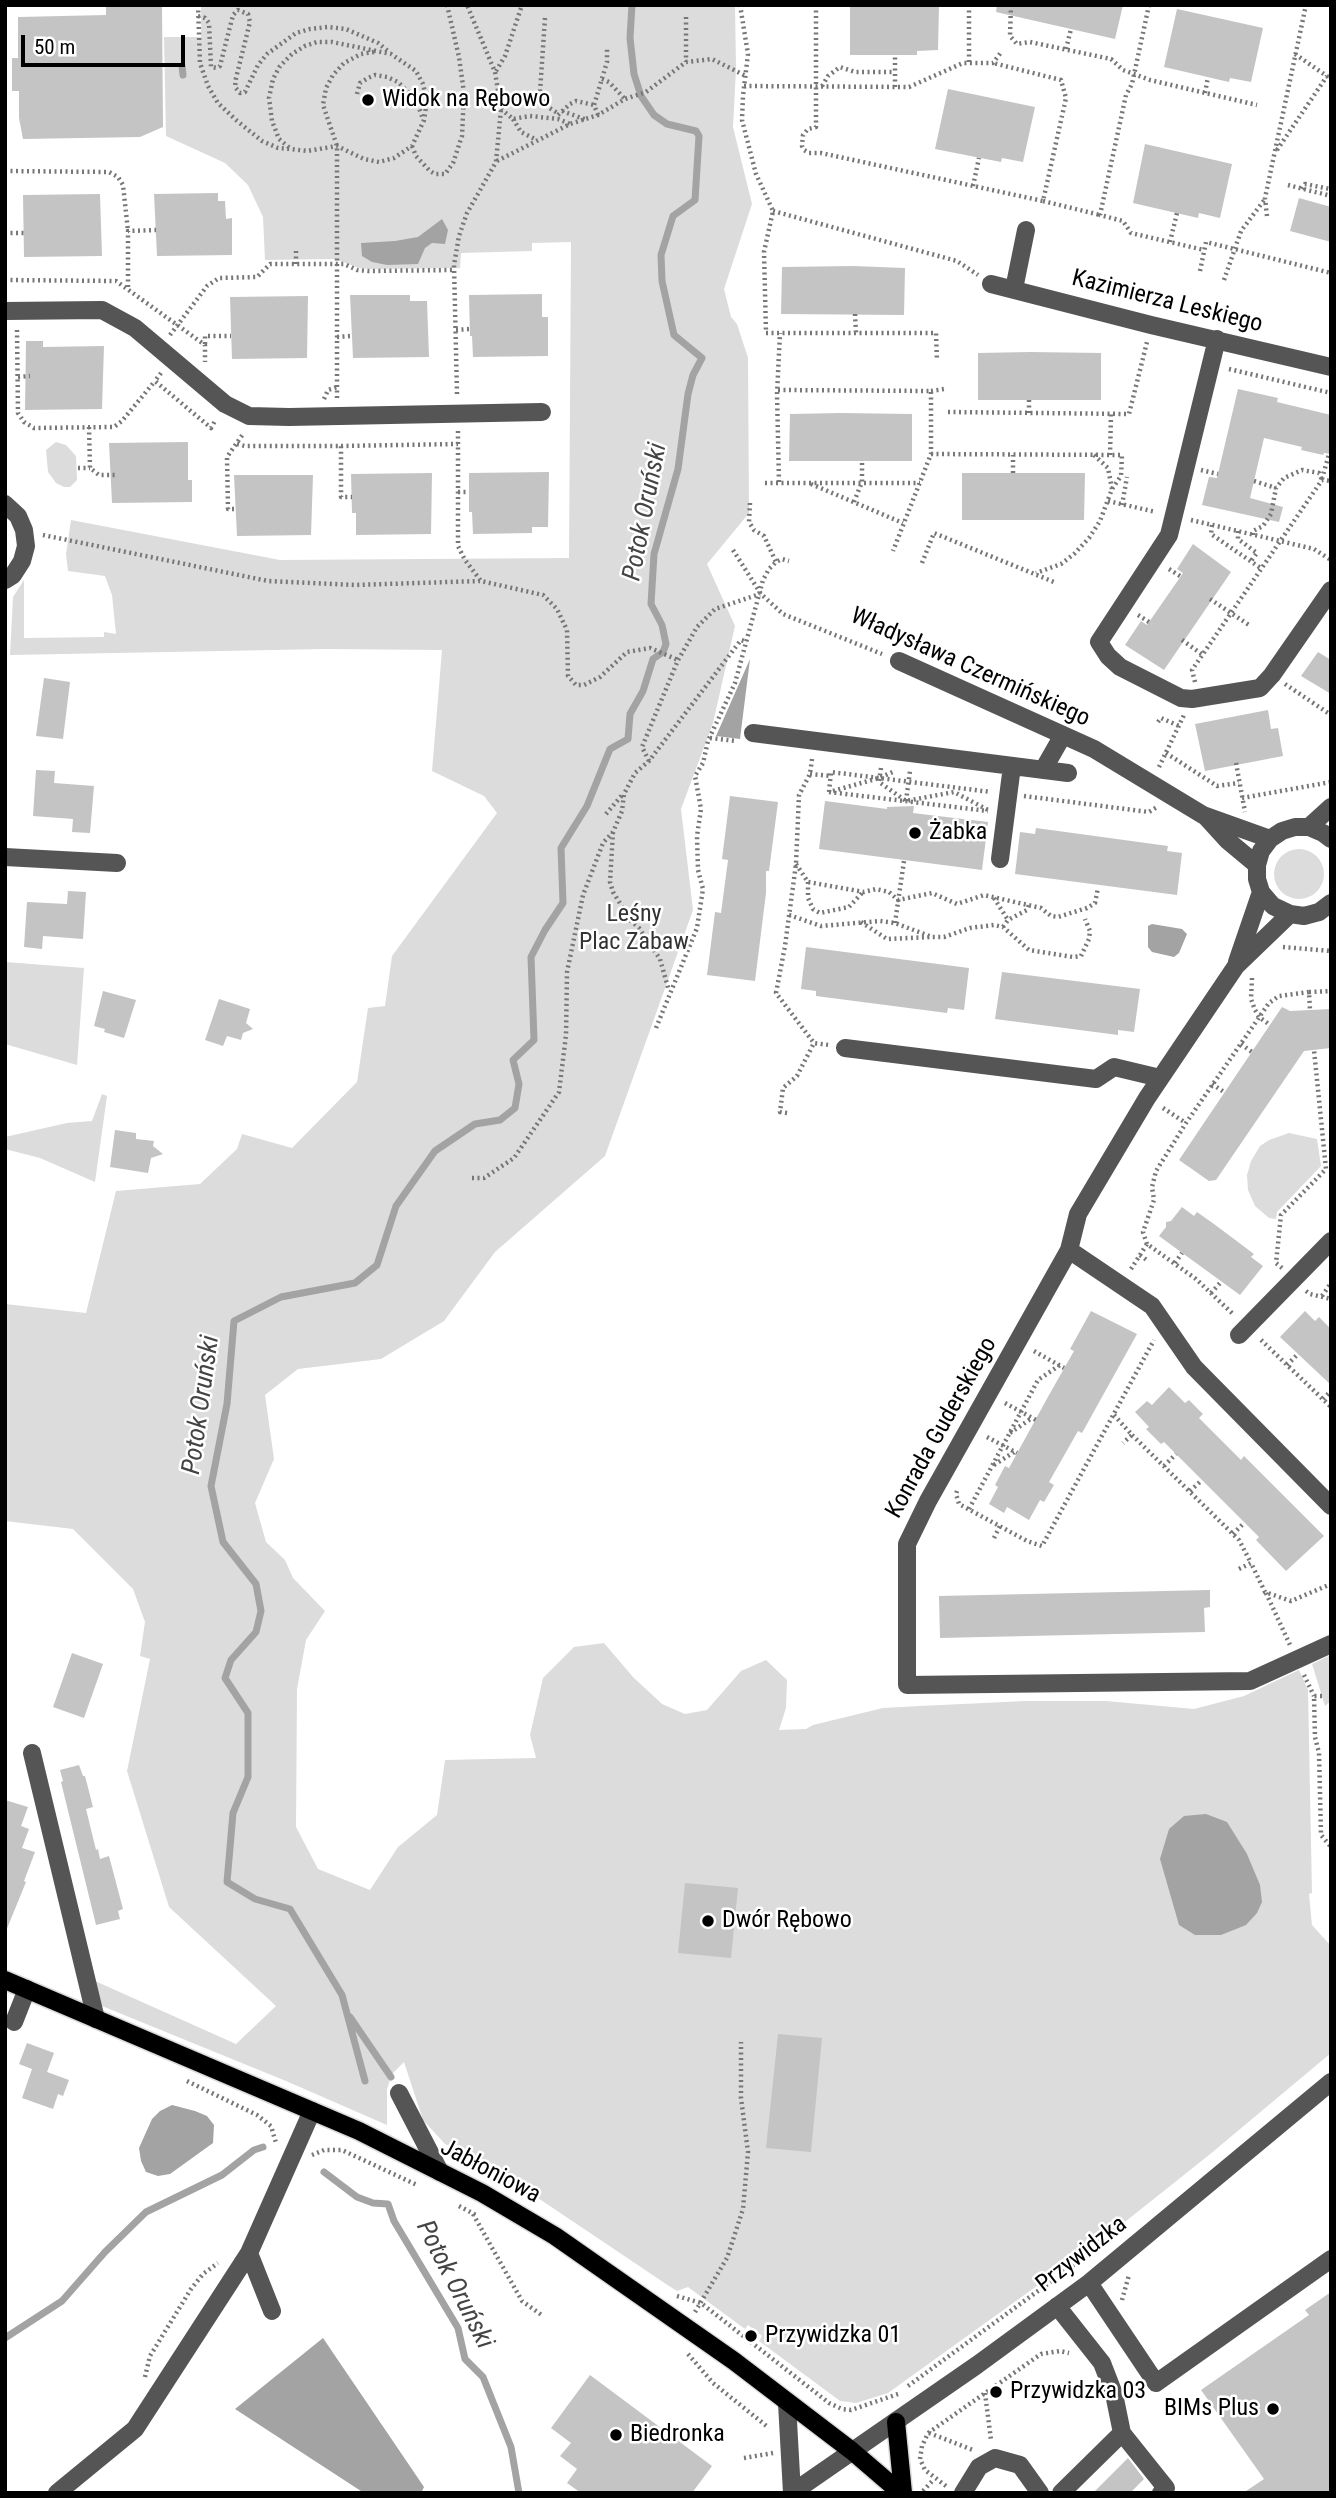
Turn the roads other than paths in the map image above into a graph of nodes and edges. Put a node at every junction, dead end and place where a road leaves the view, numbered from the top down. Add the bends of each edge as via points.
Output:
1 (1026, 230) dead end
2 (991, 284) road end
3 (1014, 289) junction
4 (11, 317) edge
5 (1217, 339) junction
6 (1331, 367) edge
7 (542, 412) dead end
8 (5, 503) edge
9 (5, 580) edge
10 (1331, 590) edge
11 (899, 661) road end
12 (753, 733) dead end
13 (1063, 736) junction
14 (1043, 770) junction
15 (1011, 773) junction
16 (1068, 773) dead end
17 (1331, 807) edge
18 (1203, 815) junction
19 (1309, 827) junction
20 (1270, 839) junction
21 (1331, 839) edge
22 (5, 857) edge
23 (1000, 859) dead end
24 (117, 863) dead end
25 (1257, 864) junction
26 (1261, 892) junction
27 (1327, 912) edge
28 (1290, 914) junction
29 (1236, 966) junction
30 (845, 1048) dead end
31 (1160, 1078) junction
32 (1331, 1241) edge
33 (1069, 1250) junction
34 (1243, 1331) road end
35 (1331, 1506) edge
36 (1331, 1644) edge
37 (32, 1753) dead end
38 (5, 1980) edge
39 (27, 1989) junction
40 (96, 2019) junction
41 (15, 2022) dead end
42 (1331, 2082) edge
43 (400, 2093) dead end
44 (312, 2111) junction
45 (440, 2172) junction
46 (249, 2253) junction
47 (1331, 2259) edge
48 (1089, 2283) junction
49 (1057, 2306) junction
50 (272, 2311) dead end
51 (787, 2403) junction
52 (896, 2421) junction
53 (1122, 2432) junction
54 (852, 2451) junction
55 (957, 2491) edge
56 (57, 2493) edge
57 (792, 2493) edge
58 (902, 2493) edge
59 (1040, 2493) edge
60 (1061, 2493) edge
61 (1161, 2493) edge

1 - 3 street
2 - 3 street, Kazimierza Leskiego
3 - 5 street, Kazimierza Leskiego
4 - 7 street via 102,310 135,328 159,356 239,413 260,417
5 - 6 street, Kazimierza Leskiego
5 - 10 street via 1169,535 1099,642 1120,667 1172,695 1192,699 1260,688
8 - 9 street via 18,516 26,546 22,561
11 - 13 street, Władysława Czermińskiego
12 - 15 street
13 - 14 street
13 - 18 street, Władysława Czermińskiego via 1094,749
14 - 15 street
14 - 16 street
15 - 23 street
17 - 19 street
18 - 20 street, Władysława Czermińskiego
18 - 25 street, Władysława Czermińskiego
19 - 20 street via 1295,827
19 - 21 street
20 - 25 street
22 - 24 street
25 - 26 street
26 - 28 street via 1273,906
26 - 29 street, Konrada Guderskiego
27 - 28 street
28 - 29 street, Konrada Guderskiego
29 - 31 street, Konrada Guderskiego
30 - 31 street via 1096,1079 1114,1067
31 - 33 street, Konrada Guderskiego via 1078,1214
32 - 34 street
33 - 35 street via 1152,1306 1194,1367
33 - 36 street, Konrada Guderskiego via 907,1544 907,1685 1250,1681
37 - 40 street
38 - 39 main road, Jabłoniowa
39 - 40 main road, Jabłoniowa
39 - 41 street
40 - 44 main road, Jabłoniowa
42 - 48 street, Przywidzka
43 - 45 street
44 - 45 main road, Jabłoniowa
44 - 46 street
45 - 51 main road, Jabłoniowa via 555,2236
46 - 50 street
46 - 56 street via 135,2429
47 - 48 street via 1156,2383
48 - 49 street, Przywidzka
49 - 52 street, Przywidzka
49 - 53 street via 1102,2363 1115,2394
51 - 54 main road, Jabłoniowa
51 - 57 street
52 - 54 street, Przywidzka
52 - 58 main road
53 - 60 street
53 - 61 street via 1166,2488
54 - 57 street, Przywidzka
54 - 58 main road, Jabłoniowa
55 - 59 street via 979,2467 995,2458 1020,2465

